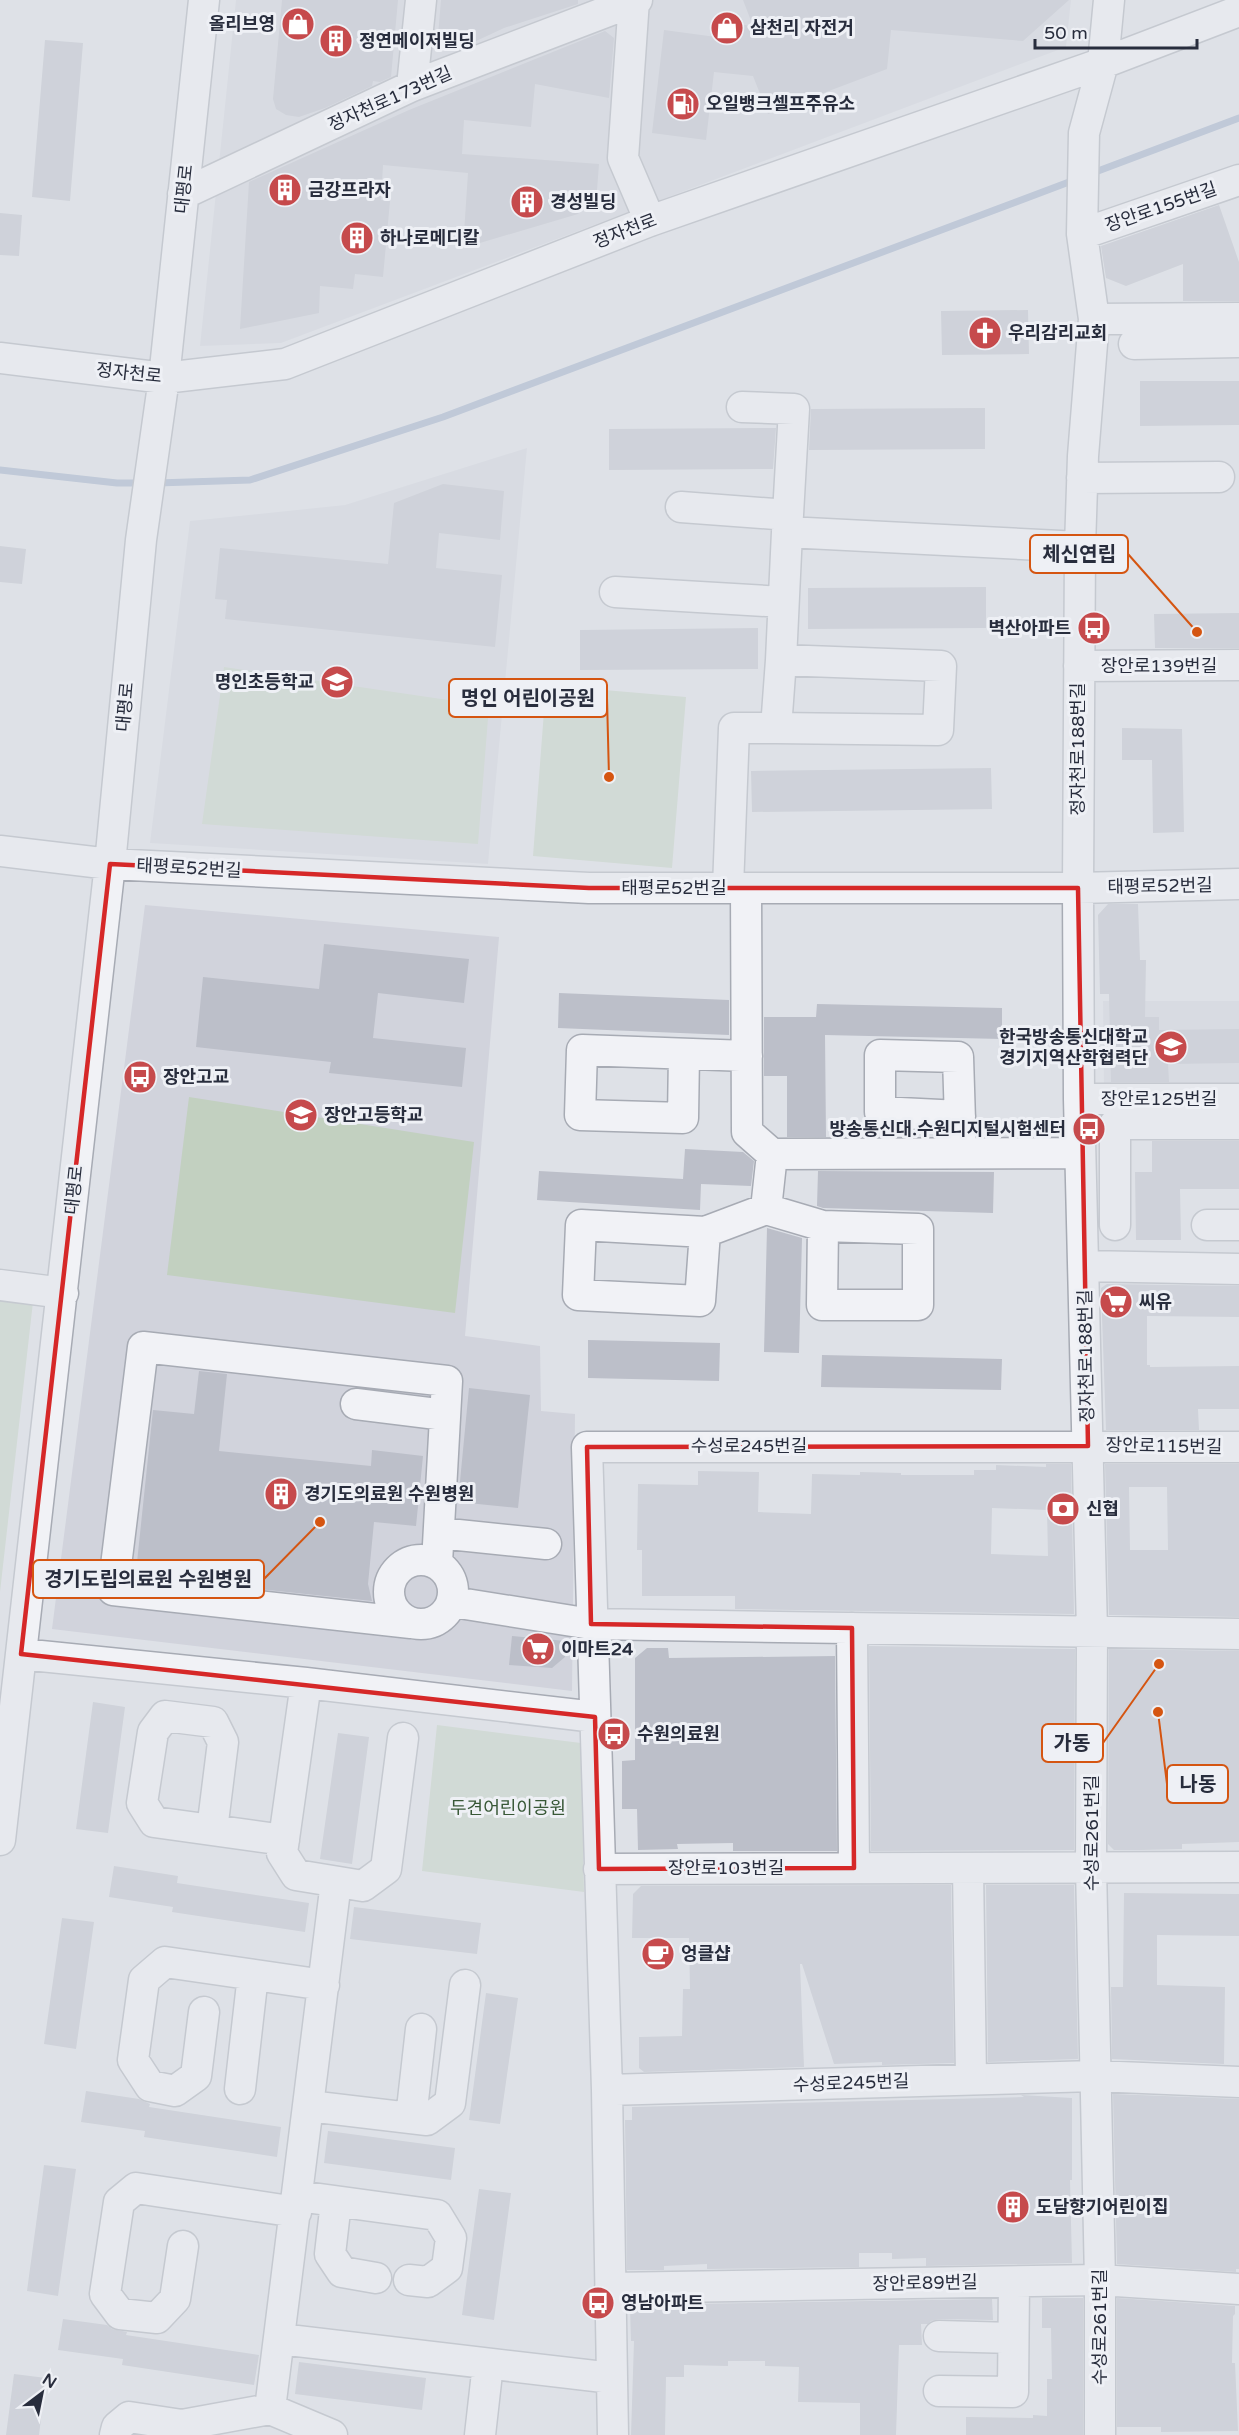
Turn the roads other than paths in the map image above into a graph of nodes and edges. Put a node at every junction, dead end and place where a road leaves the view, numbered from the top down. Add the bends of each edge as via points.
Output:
1 (204, 0) edge
2 (421, 0) edge
3 (635, 0) edge
4 (1108, 0) edge
5 (1239, 11) edge
6 (1103, 63) junction
7 (412, 86) junction
8 (1239, 180) edge
9 (183, 194) junction
10 (650, 221) junction
11 (1082, 234) junction
12 (1239, 318) edge
13 (1094, 320) junction
14 (1239, 342) edge
15 (1134, 344) dead end
16 (0, 358) edge
17 (164, 378) junction
18 (742, 407) dead end
19 (1219, 477) dead end
20 (1083, 478) junction
21 (681, 507) dead end
22 (787, 524) junction
23 (1080, 547) junction
24 (615, 592) dead end
25 (783, 602) junction
26 (781, 660) junction
27 (1239, 665) edge
28 (1079, 666) junction
29 (776, 728) junction
30 (0, 851) edge
31 (110, 864) junction
32 (1239, 884) edge
33 (737, 888) junction
34 (1078, 888) junction
35 (684, 1054) dead end
36 (747, 1056) junction
37 (1239, 1099) edge
38 (1079, 1100) junction
39 (960, 1116) dead end
40 (1239, 1124) edge
41 (961, 1153) junction
42 (1080, 1153) junction
43 (772, 1154) junction
44 (766, 1209) junction
45 (1115, 1225) dead end
46 (1207, 1225) dead end
47 (1239, 1225) edge
48 (823, 1226) dead end
49 (705, 1232) junction
50 (1084, 1266) junction
51 (1239, 1269) edge
52 (0, 1285) edge
53 (63, 1293) junction
54 (356, 1404) dead end
55 (445, 1415) junction
56 (1089, 1446) junction
57 (1239, 1447) edge
58 (439, 1533) junction
59 (546, 1544) dead end
60 (437, 1563) junction
61 (453, 1602) junction
62 (411, 1623) junction
63 (591, 1624) junction
64 (852, 1628) junction
65 (1092, 1631) junction
66 (1239, 1634) edge
67 (15, 1635) edge
68 (306, 1683) junction
69 (595, 1717) junction
70 (403, 1738) dead end
71 (213, 1830) dead end
72 (0, 1840) edge
73 (284, 1840) junction
74 (1091, 1867) junction
75 (1239, 1867) edge
76 (854, 1868) junction
77 (968, 1868) junction
78 (599, 1869) junction
79 (336, 1882) junction
80 (253, 1975) junction
81 (324, 1984) junction
82 (465, 1985) dead end
83 (204, 2012) dead end
84 (421, 2029) dead end
85 (1095, 2076) junction
86 (971, 2079) junction
87 (1239, 2082) edge
88 (240, 2089) dead end
89 (607, 2090) junction
90 (309, 2106) junction
91 (411, 2118) junction
92 (336, 2202) junction
93 (297, 2204) junction
94 (183, 2246) dead end
95 (376, 2278) dead end
96 (409, 2280) dead end
97 (1100, 2280) junction
98 (1014, 2282) junction
99 (610, 2288) junction
100 (1239, 2289) edge
101 (939, 2336) dead end
102 (1013, 2338) junction
103 (280, 2339) junction
104 (488, 2364) junction
105 (612, 2378) junction
106 (939, 2391) dead end
107 (270, 2409) junction
108 (115, 2435) edge
109 (332, 2435) edge
110 (480, 2435) edge
111 (613, 2435) edge
112 (1100, 2435) edge

1 - 9 street, 대평로
2 - 7 street
3 - 7 street, 정자천로173번길
3 - 10 street, 정자천로173번길 via 623,158
4 - 6 street
5 - 6 street, 정자천로
6 - 10 street, 정자천로
6 - 11 street, 정자천로188번길 via 1084,133
7 - 9 street, 정자천로173번길
8 - 11 street, 장안로155번길
9 - 17 street, 대평로
10 - 17 street, 정자천로 via 285,364
11 - 13 street, 정자천로188번길
12 - 13 street
13 - 20 street, 정자천로188번길
14 - 15 street
16 - 17 street, 정자천로
17 - 31 street, 대평로 via 141,540
18 - 22 street via 794,409
19 - 20 street
20 - 23 street, 정자천로188번길
21 - 22 street
22 - 23 street
22 - 25 street
23 - 28 street, 정자천로188번길
24 - 25 street
25 - 26 street
26 - 29 street
26 - 29 street via 940,666 938,730
27 - 28 street, 장안로139번길
28 - 34 street, 정자천로188번길
29 - 33 street via 734,728
30 - 31 street, 태평로52번길
31 - 33 street, 태평로52번길 via 512,886
31 - 53 street, 대평로
32 - 34 street, 태평로52번길
33 - 34 street, 태평로52번길
33 - 36 street
34 - 38 street, 정자천로188번길
35 - 36 street
36 - 43 street via 747,1132
37 - 38 street, 장안로125번길
38 - 42 street, 정자천로188번길
39 - 41 street
40 - 45 street via 1114,1124
41 - 42 street
41 - 43 street
42 - 50 street, 정자천로188번길
43 - 44 street
44 - 48 street
44 - 49 street
46 - 47 street
49 - 49 street via 581,1225 578,1295 700,1301
50 - 51 street, 정자천로188번길
50 - 56 street, 정자천로188번길
52 - 53 street
53 - 67 street, 대평로
54 - 55 street
55 - 58 street
55 - 62 street via 447,1381 142,1347 113,1590
56 - 57 street, 장안로115번길
56 - 63 street, 수성로245번길 via 587,1447
56 - 65 street, 수성로261번길
58 - 59 street
58 - 60 street
60 - 61 street via 452,1580
60 - 62 street via 415,1560 404,1564 390,1581 390,1602
61 - 62 street via 448,1611 431,1623
61 - 63 street
63 - 64 street
63 - 69 street, 수성로245번길
64 - 65 street
64 - 76 street
65 - 66 street
65 - 74 street, 수성로261번길
67 - 68 street
67 - 72 street, 대평로
68 - 69 street
68 - 73 street
69 - 78 street, 수성로245번길
70 - 79 street via 386,1869 363,1886
71 - 73 street
73 - 79 street via 282,1853 296,1875
74 - 75 street, 장안로103번길
74 - 77 street, 장안로103번길
74 - 85 street, 수성로261번길
76 - 77 street, 장안로103번길
76 - 78 street, 장안로103번길
77 - 86 street
78 - 89 street, 수성로245번길
79 - 81 street
80 - 81 street
80 - 83 street via 165,1962 144,1980 133,2060 150,2086 175,2091 196,2076
80 - 88 street
81 - 90 street
82 - 91 street via 450,2103 427,2120
84 - 91 street
85 - 86 street, 수성로245번길
85 - 87 street
85 - 97 street, 수성로261번길
86 - 89 street, 수성로245번길
89 - 99 street, 수성로245번길
90 - 91 street
90 - 93 street
92 - 93 street
92 - 95 street via 330,2254 342,2272
92 - 96 street via 437,2215 451,2238 447,2268 428,2282
93 - 94 street via 136,2188 119,2202 105,2294 120,2314 157,2318 175,2299
93 - 103 street
97 - 98 street, 장안로89번길
97 - 100 street, 장안로89번길
97 - 112 street, 수성로261번길
98 - 99 street, 장안로89번길
98 - 102 street
99 - 105 street, 수성로245번길
101 - 102 street
102 - 106 street via 1013,2392
103 - 104 street
103 - 107 street
104 - 105 street
104 - 110 street
105 - 111 street, 수성로245번길
107 - 108 street via 182,2425 129,2417 117,2427
107 - 109 street

